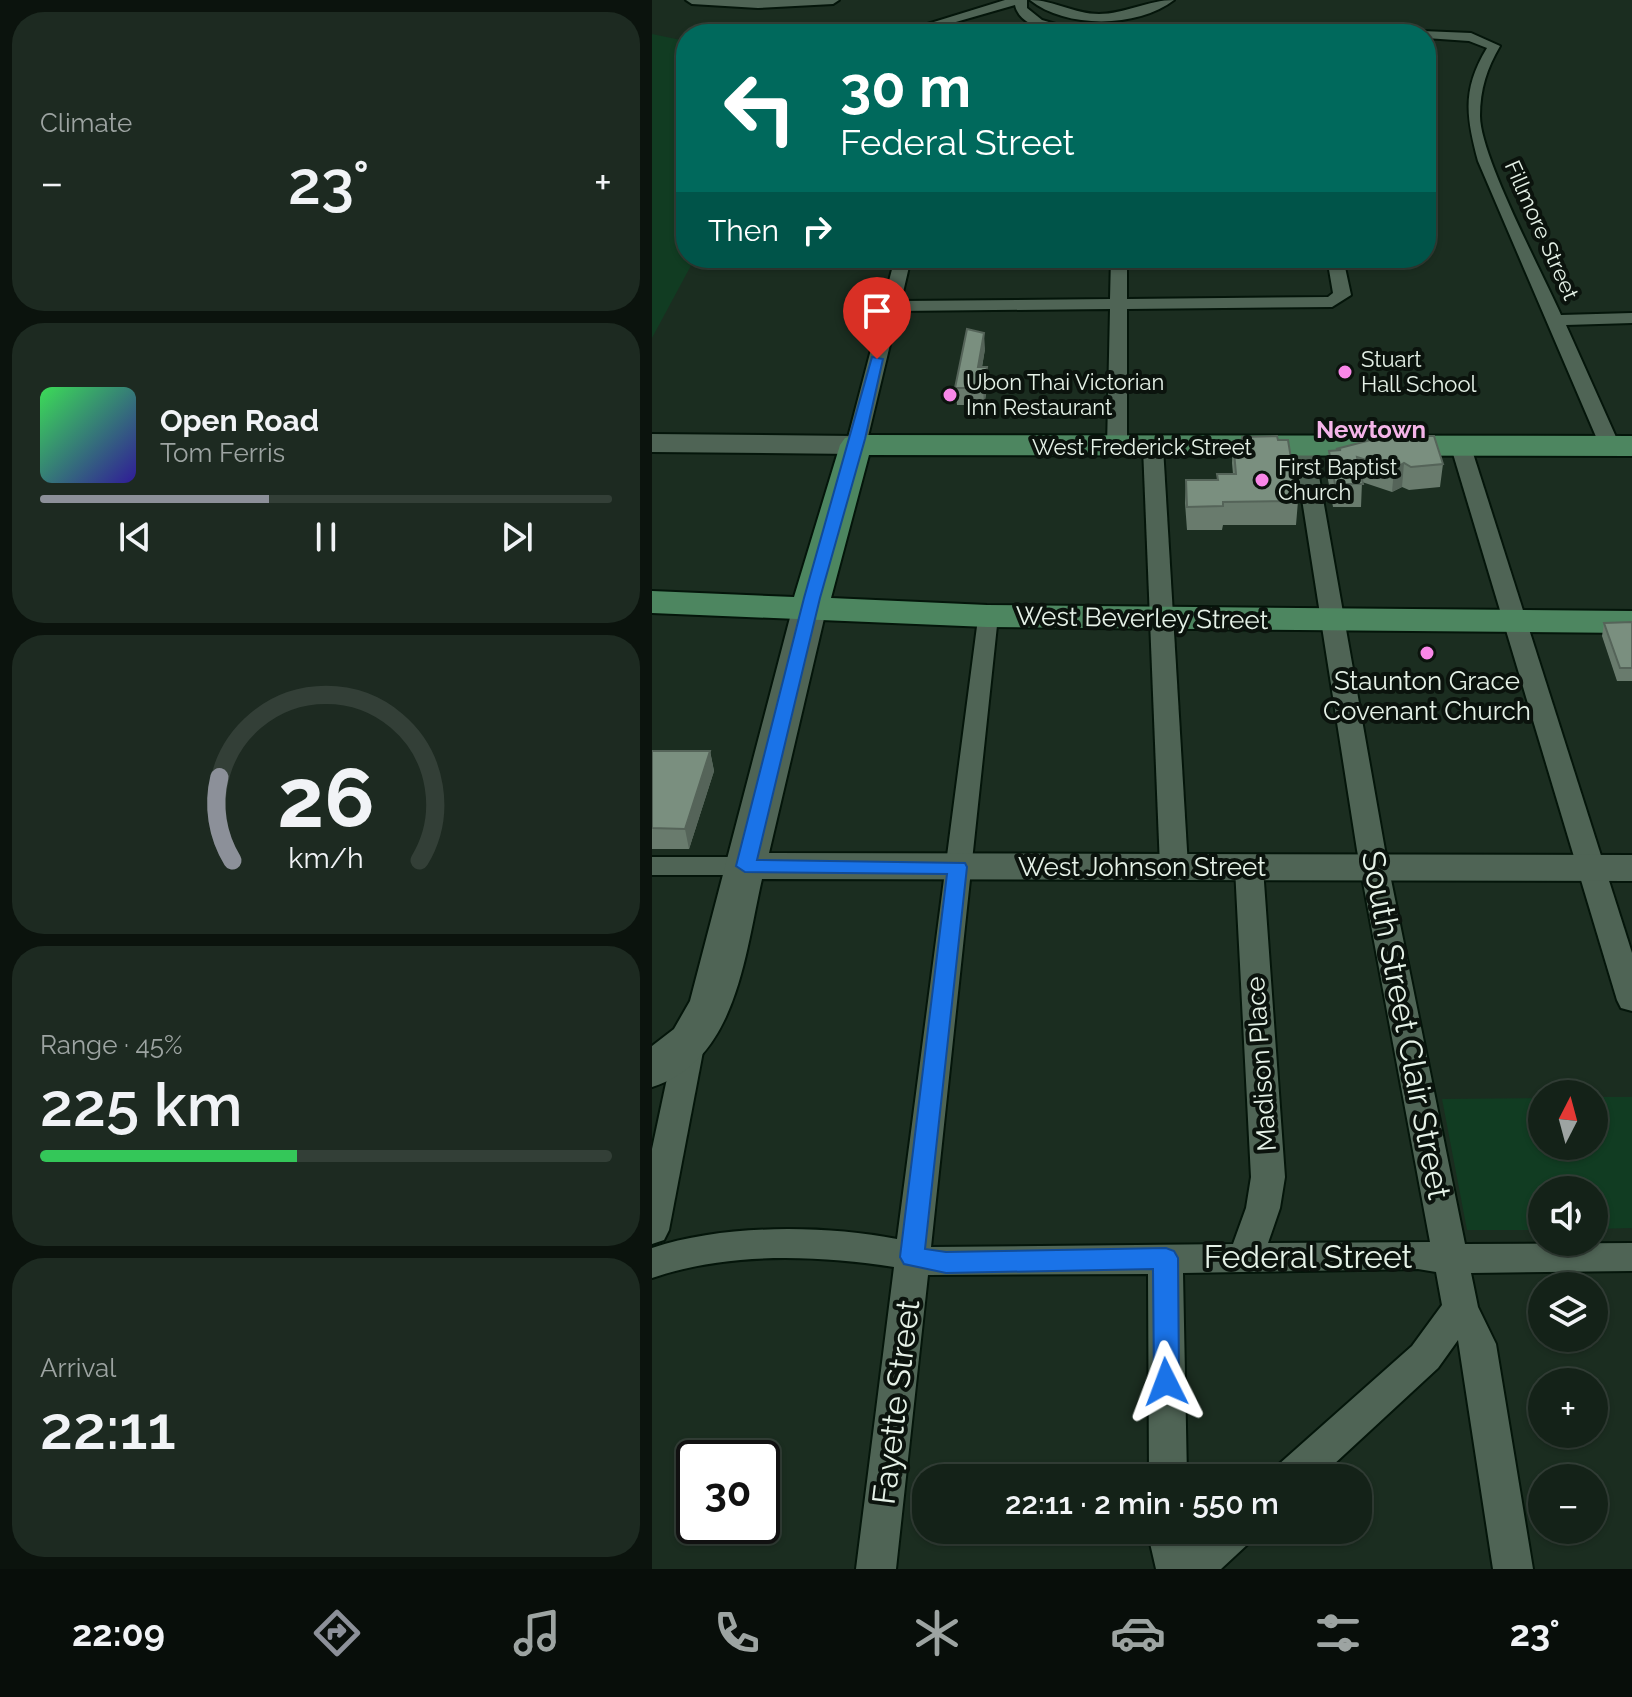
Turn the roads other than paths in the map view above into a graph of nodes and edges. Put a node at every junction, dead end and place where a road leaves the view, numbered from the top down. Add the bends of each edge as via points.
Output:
1 (692, 0) edge
2 (833, 0) edge
3 (1019, 0) edge
4 (1036, 0) edge
5 (1168, 0) edge
6 (936, 24) edge
7 (1043, 24) edge
8 (1436, 35) edge
9 (900, 268) edge
10 (1119, 268) edge
11 (1337, 268) edge
12 (1119, 303) junction
13 (889, 306) junction
14 (1632, 318) edge
15 (1554, 320) junction
16 (652, 443) edge
17 (856, 445) junction
18 (1621, 446) edge
19 (1117, 447) junction
20 (1153, 447) junction
21 (1461, 447) junction
22 (1304, 448) junction
23 (652, 602) edge
24 (809, 610) junction
25 (987, 616) junction
26 (1160, 618) junction
27 (1335, 619) junction
28 (1514, 621) junction
29 (1632, 622) edge
30 (652, 866) edge
31 (745, 866) junction
32 (958, 867) junction
33 (1174, 867) junction
34 (1375, 867) junction
35 (1249, 868) junction
36 (1590, 868) junction
37 (1632, 868) edge
38 (1632, 1000) edge
39 (690, 1041) junction
40 (652, 1070) edge
41 (652, 1230) edge
42 (912, 1257) junction
43 (1246, 1257) junction
44 (1632, 1257) edge
45 (1166, 1258) junction
46 (1451, 1259) junction
47 (652, 1263) edge
48 (1460, 1308) junction
49 (1168, 1464) edge
50 (1307, 1464) edge
51 (1169, 1544) edge
52 (1220, 1544) edge
53 (876, 1569) edge
54 (1178, 1569) edge
55 (1192, 1569) edge
56 (1513, 1569) edge

1 - 2 street
3 - 6 street
3 - 7 street via 1021,9
4 - 5 street via 1063,14 1095,19 1132,14
8 - 15 street, Fillmore Street via 1480,38 1495,48 1479,71 1474,125
9 - 13 street
10 - 12 street
11 - 12 street via 1342,295 1338,300
12 - 13 street
12 - 19 street
13 - 17 street
14 - 15 street
15 - 18 street, Fillmore Street
16 - 17 street, West Frederick Street
17 - 19 main road, West Frederick Street
17 - 24 main road
18 - 21 main road, West Frederick Street
19 - 20 main road, West Frederick Street
20 - 22 main road, West Frederick Street
20 - 26 street
21 - 22 main road, West Frederick Street
21 - 28 street
22 - 27 street, South Street Clair Street
23 - 24 main road, West Beverley Street
24 - 25 main road, West Beverley Street
24 - 31 street
25 - 26 main road, West Beverley Street
25 - 32 street, Fayette Street
26 - 27 main road, West Beverley Street
26 - 33 street
27 - 28 main road, West Beverley Street
27 - 34 street, South Street Clair Street
28 - 29 main road, West Beverley Street
28 - 36 street
30 - 31 street, West Johnson Street
31 - 32 street, West Johnson Street
31 - 39 street via 712,1001
32 - 33 street, West Johnson Street
32 - 42 street, Fayette Street
33 - 35 street, West Johnson Street
34 - 35 street, West Johnson Street
34 - 36 street, West Johnson Street
34 - 46 street, South Street Clair Street
35 - 43 street, Madison Place via 1268,1177
36 - 37 street, West Johnson Street
36 - 38 street
39 - 40 street
39 - 41 street
42 - 45 street, Federal Street via 946,1263
42 - 47 street, Federal Street via 887,1251 760,1246 696,1251
42 - 53 street, Fayette Street
43 - 45 street, Federal Street
43 - 46 street, Federal Street
44 - 46 street, Federal Street
45 - 49 street
46 - 48 street, South Street Clair Street
48 - 50 street via 1425,1357
48 - 56 street, South Street Clair Street via 1478,1344
51 - 54 street
52 - 55 street

